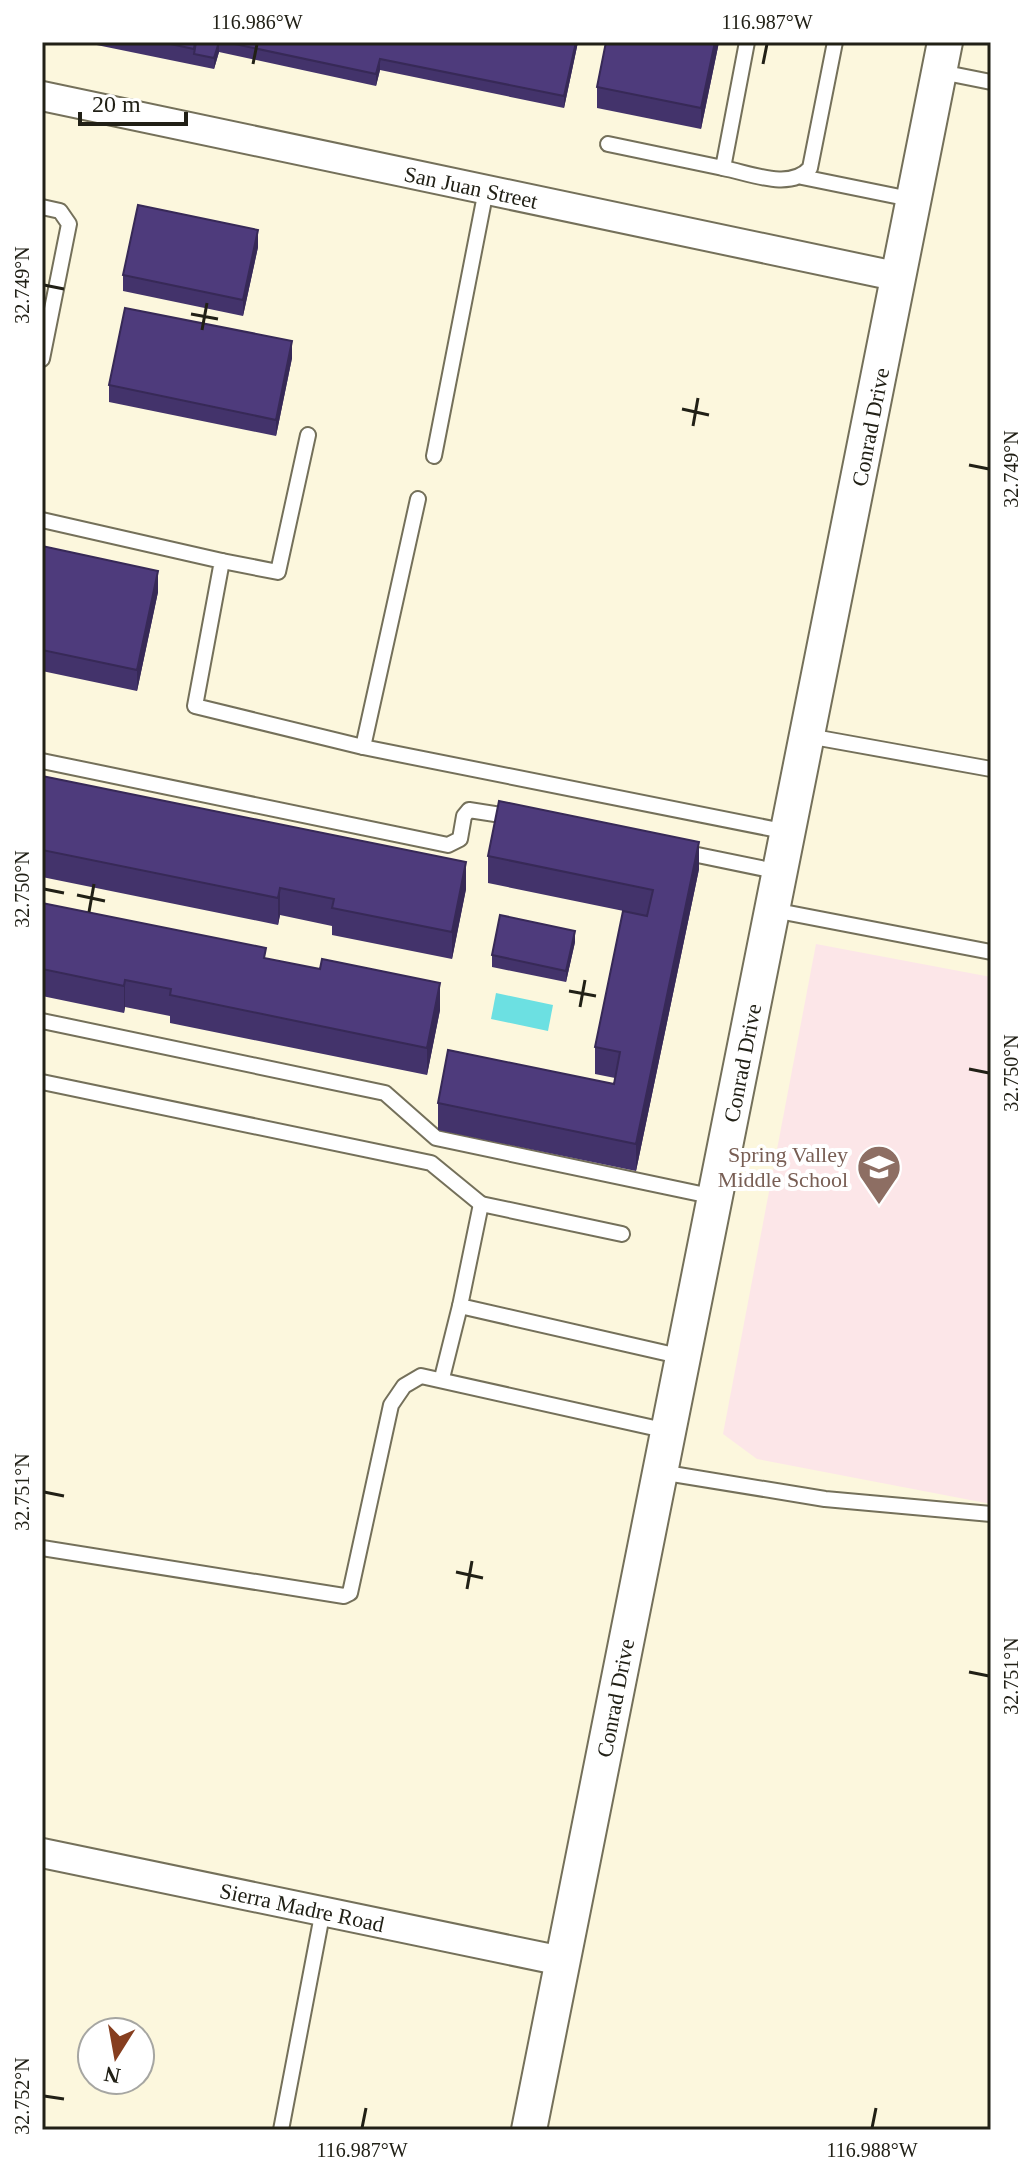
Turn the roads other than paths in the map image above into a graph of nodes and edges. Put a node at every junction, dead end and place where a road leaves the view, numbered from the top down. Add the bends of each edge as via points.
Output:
1 (747, 42) edge
2 (835, 42) edge
3 (943, 57) edge
4 (991, 82) edge
5 (42, 96) edge
6 (608, 144) dead end
7 (723, 168) junction
8 (802, 177) junction
9 (486, 190) junction
10 (915, 200) junction
11 (42, 207) edge
12 (900, 277) junction
13 (42, 359) edge
14 (308, 435) dead end
15 (434, 456) dead end
16 (418, 499) dead end
17 (42, 520) edge
18 (222, 561) junction
19 (808, 736) junction
20 (363, 747) junction
21 (42, 761) edge
22 (991, 769) edge
23 (523, 818) edge
24 (789, 832) junction
25 (673, 850) edge
26 (781, 872) junction
27 (773, 910) junction
28 (991, 952) edge
29 (42, 1021) edge
30 (42, 1082) edge
31 (715, 1197) junction
32 (481, 1204) junction
33 (622, 1234) dead end
34 (460, 1306) junction
35 (683, 1357) junction
36 (442, 1378) junction
37 (668, 1431) junction
38 (660, 1472) junction
39 (991, 1514) edge
40 (42, 1548) edge
41 (42, 1853) edge
42 (323, 1910) junction
43 (562, 1961) junction
44 (281, 2130) edge
45 (529, 2130) edge

1 - 7 lane
2 - 8 lane via 810,168
3 - 4 lane
3 - 10 street, Conrad Drive
5 - 9 street, San Juan Street
6 - 7 lane
7 - 8 lane via 787,181
8 - 10 lane
9 - 12 street, San Juan Street
9 - 15 lane
10 - 12 street, Conrad Drive
11 - 13 lane via 60,211 69,224
12 - 19 street, Conrad Drive
14 - 18 lane via 278,572
16 - 20 lane
17 - 18 lane
18 - 20 lane via 195,706
19 - 22 lane
19 - 24 street, Conrad Drive
20 - 24 lane
21 - 23 lane via 448,845 460,839 469,810
24 - 26 street, Conrad Drive
25 - 26 lane
26 - 27 street, Conrad Drive
27 - 28 lane
27 - 31 street, Conrad Drive
29 - 31 lane via 385,1093 436,1138
30 - 32 lane via 431,1163
31 - 35 street, Conrad Drive
32 - 33 lane
32 - 34 lane
34 - 35 lane
34 - 36 lane
35 - 37 street, Conrad Drive
36 - 37 lane
36 - 40 lane via 421,1376 404,1386 391,1405 350,1593 344,1596
37 - 38 street, Conrad Drive
38 - 39 lane via 825,1499
38 - 43 street, Conrad Drive
41 - 42 street, Sierra Madre Road
42 - 43 street, Sierra Madre Road
42 - 44 lane
43 - 45 street, Conrad Drive

